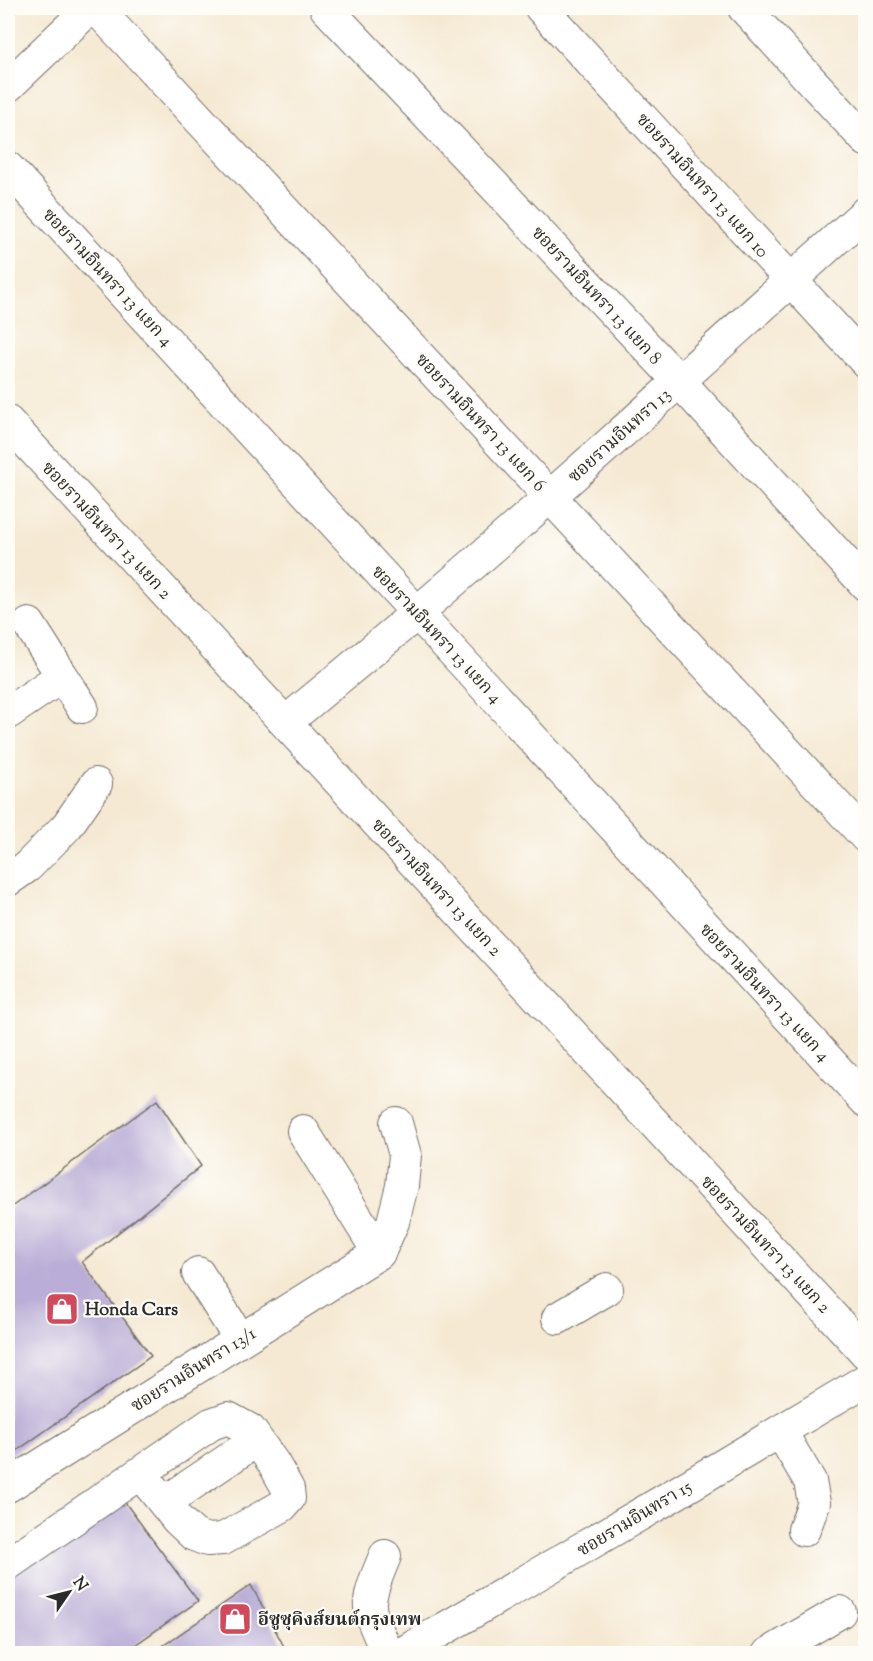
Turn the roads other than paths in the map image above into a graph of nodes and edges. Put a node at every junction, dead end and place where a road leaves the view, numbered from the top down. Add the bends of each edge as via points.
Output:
1 (90, 8) edge
2 (96, 8) edge
3 (326, 8) edge
4 (541, 8) edge
5 (744, 8) edge
6 (8, 86) edge
7 (866, 140) edge
8 (8, 168) edge
9 (866, 212) edge
10 (790, 280) junction
11 (866, 362) edge
12 (679, 381) junction
13 (8, 422) edge
14 (550, 496) junction
15 (866, 585) edge
16 (417, 613) junction
17 (28, 624) dead end
18 (62, 676) junction
19 (82, 707) dead end
20 (8, 713) edge
21 (286, 722) junction
22 (96, 784) dead end
23 (866, 837) edge
24 (8, 880) edge
25 (866, 1101) edge
26 (396, 1123) dead end
27 (303, 1131) dead end
28 (379, 1253) junction
29 (198, 1273) dead end
30 (607, 1289) dead end
31 (558, 1318) dead end
32 (240, 1339) junction
33 (866, 1353) edge
34 (866, 1380) edge
35 (780, 1431) junction
36 (257, 1440) junction
37 (140, 1473) junction
38 (8, 1486) edge
39 (164, 1503) junction
40 (804, 1530) dead end
41 (385, 1556) dead end
42 (8, 1564) edge
43 (840, 1612) dead end
44 (388, 1653) edge
45 (400, 1653) edge
46 (768, 1653) edge

1 - 6 street
2 - 14 street, ซอยรามอินทรา 13 แยก 6
3 - 12 street, ซอยรามอินทรา 13 แยก 8
4 - 10 street, ซอยรามอินทรา 13 แยก 10
5 - 7 street
8 - 16 street, ซอยรามอินทรา 13 แยก 4
9 - 10 street, ซอยรามอินทรา 13
10 - 11 street, ซอยรามอินทรา 13 แยก 10
10 - 12 street, ซอยรามอินทรา 13
12 - 14 street, ซอยรามอินทรา 13
12 - 15 street, ซอยรามอินทรา 13 แยก 8
13 - 21 street, ซอยรามอินทรา 13 แยก 2
14 - 16 street, ซอยรามอินทรา 13
14 - 23 street, ซอยรามอินทรา 13 แยก 6
16 - 21 street, ซอยรามอินทรา 13
16 - 25 street, ซอยรามอินทรา 13 แยก 4
17 - 18 street
18 - 19 street
18 - 20 street
21 - 33 street, ซอยรามอินทรา 13 แยก 2
22 - 24 street via 67,826 28,866
26 - 28 street via 405,1155 402,1186 393,1222
27 - 28 street
28 - 32 street, ซอยรามอินทรา 13/1
29 - 32 street
30 - 31 street
32 - 38 street, ซอยรามอินทรา 13/1
34 - 35 street, ซอยรามอินทรา 15
35 - 40 street via 810,1481 814,1503
35 - 45 street, ซอยรามอินทรา 15
36 - 37 street via 250,1430 228,1418 211,1424
36 - 39 street
36 - 39 street via 288,1489 289,1498 282,1506 222,1539 207,1540 194,1535
37 - 39 street
37 - 42 street
41 - 44 street via 369,1603
43 - 46 street

